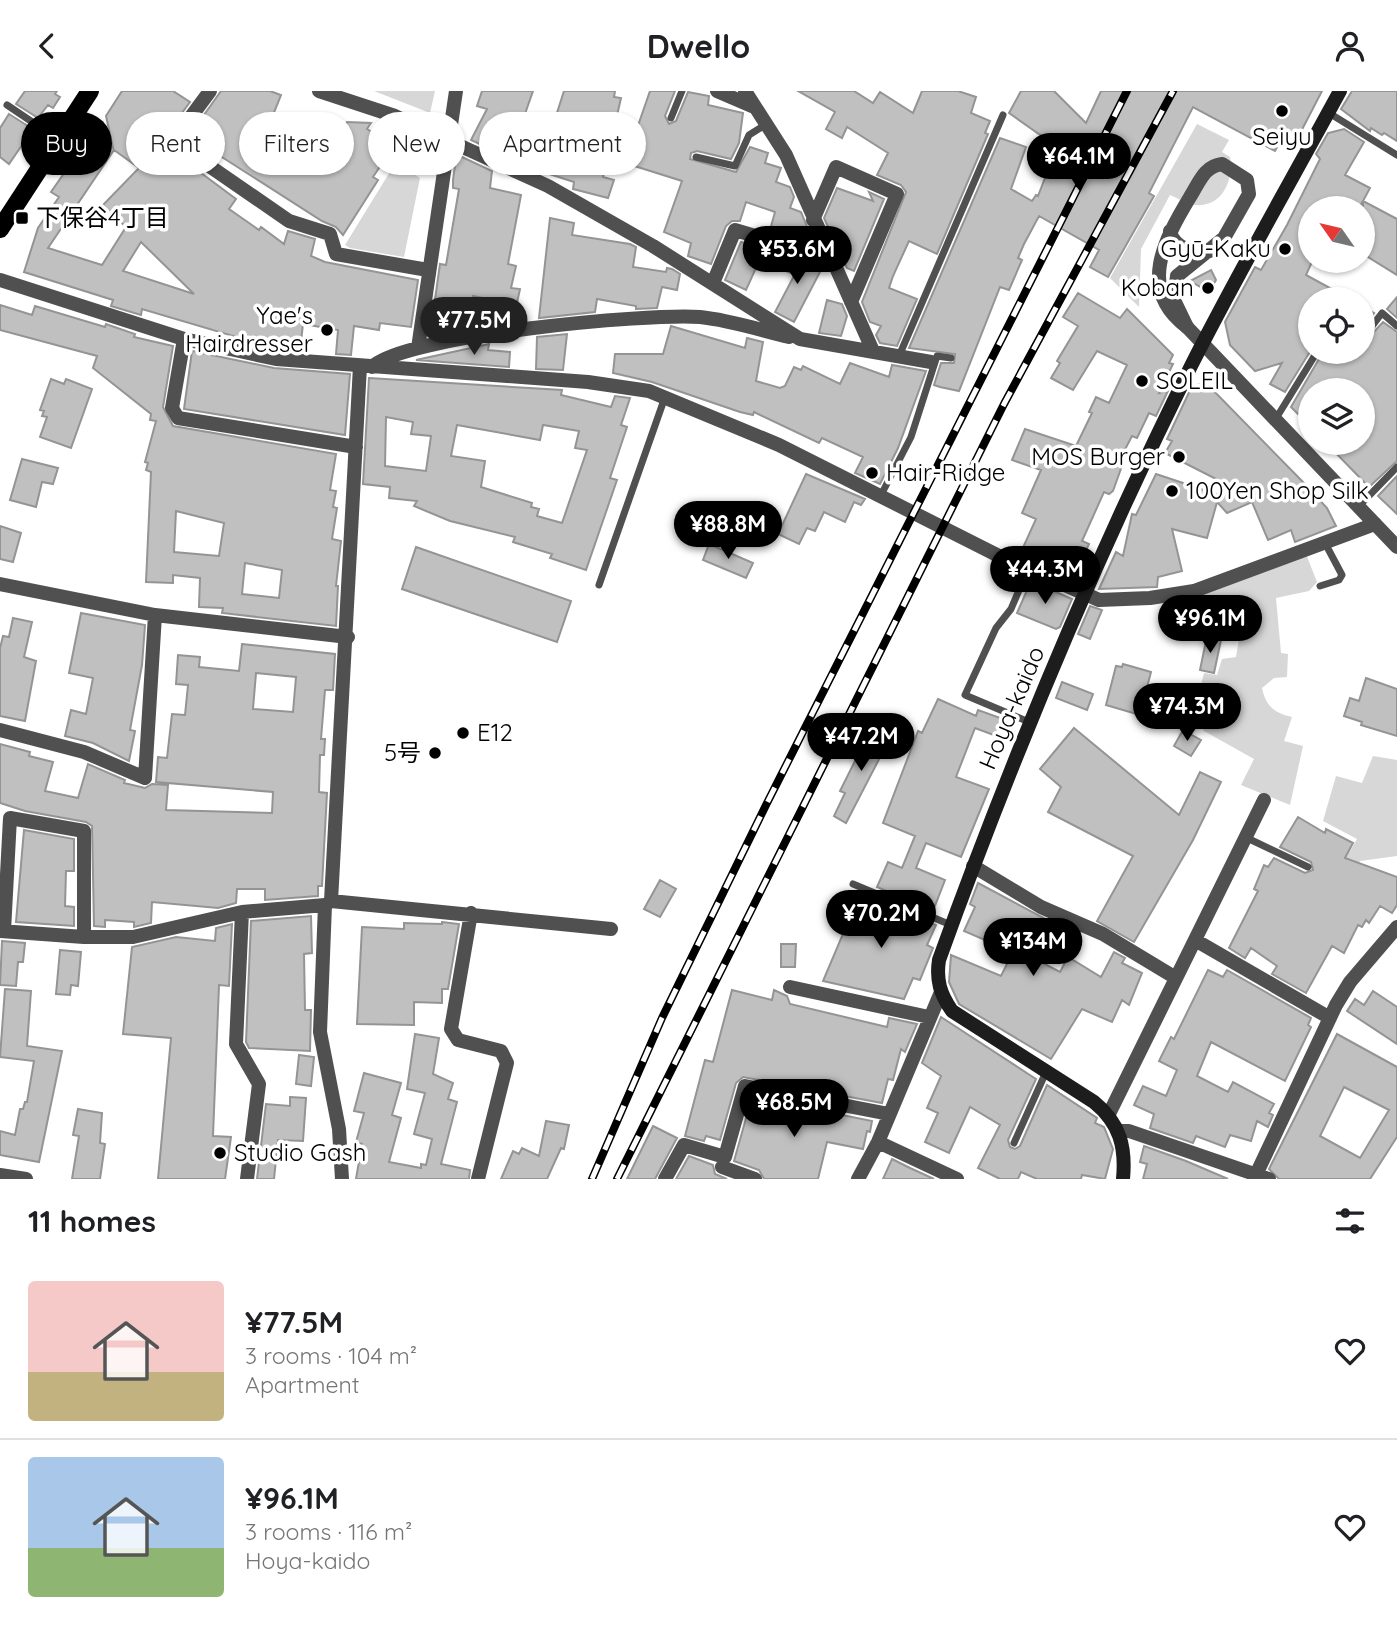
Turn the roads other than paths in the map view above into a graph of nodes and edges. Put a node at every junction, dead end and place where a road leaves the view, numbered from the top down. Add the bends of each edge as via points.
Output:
1 (90, 91) edge
2 (210, 91) edge
3 (319, 91) edge
4 (456, 91) edge
5 (682, 91) edge
6 (716, 91) edge
7 (745, 91) edge
8 (1340, 91) edge
9 (7, 105) dead end
10 (752, 106) junction
11 (77, 112) edge
12 (383, 112) edge
13 (453, 112) edge
14 (1328, 112) junction
15 (21, 114) edge
16 (1003, 115) dead end
17 (671, 118) dead end
18 (765, 125) junction
19 (465, 148) edge
20 (1397, 155) edge
21 (696, 157) dead end
22 (36, 175) edge
23 (443, 175) edge
24 (813, 220) junction
25 (0, 229) edge
26 (1170, 231) junction
27 (1210, 251) junction
28 (830, 258) junction
29 (428, 270) junction
30 (0, 280) edge
31 (713, 283) junction
32 (851, 302) junction
33 (1375, 322) edge
34 (1397, 326) edge
35 (1187, 327) junction
36 (184, 338) junction
37 (800, 339) junction
38 (1202, 344) junction
39 (418, 348) junction
40 (873, 351) junction
41 (899, 356) junction
42 (951, 358) dead end
43 (933, 362) junction
44 (1310, 364) edge
45 (366, 366) junction
46 (665, 396) junction
47 (1274, 421) junction
48 (356, 447) junction
49 (1397, 467) edge
50 (881, 495) junction
51 (1358, 507) junction
52 (1375, 524) junction
53 (1325, 543) junction
54 (1397, 547) edge
55 (1028, 569) junction
56 (0, 584) edge
57 (599, 585) dead end
58 (1320, 586) dead end
59 (1084, 594) junction
60 (155, 615) junction
61 (348, 637) junction
62 (1029, 722) junction
63 (0, 730) edge
64 (1264, 800) dead end
65 (1245, 837) junction
66 (973, 866) junction
67 (1308, 867) dead end
68 (853, 884) dead end
69 (328, 903) junction
70 (242, 912) junction
71 (471, 913) junction
72 (951, 925) junction
73 (1397, 927) edge
74 (611, 929) dead end
75 (2, 931) edge
76 (84, 937) junction
77 (1195, 940) junction
78 (1176, 978) junction
79 (790, 987) dead end
80 (941, 992) junction
81 (929, 1017) junction
82 (1330, 1018) junction
83 (1046, 1072) junction
84 (890, 1114) junction
85 (1108, 1116) junction
86 (1119, 1131) junction
87 (878, 1142) junction
88 (1014, 1143) dead end
89 (722, 1167) edge
90 (1259, 1177) edge
91 (247, 1179) edge
92 (342, 1179) edge
93 (478, 1179) edge
94 (665, 1179) edge
95 (755, 1179) edge
96 (859, 1179) edge
97 (957, 1179) edge
98 (1123, 1179) edge

1 - 11 main road
2 - 29 street via 173,141 289,221 330,234 336,254
3 - 12 street
4 - 13 street
5 - 17 lane
6 - 10 street
7 - 10 street
8 - 14 main road, Hoya-kaido
9 - 15 lane
10 - 18 street
14 - 20 lane
14 - 38 main road, Hoya-kaido
16 - 41 lane
18 - 21 lane via 749,135 734,166
18 - 24 street via 786,155
19 - 31 street via 548,186
22 - 25 main road
23 - 29 street
24 - 28 street
24 - 32 street via 836,167 897,194
26 - 27 street via 1180,246
26 - 27 street via 1207,170 1222,164 1247,180 1249,194 1224,238
26 - 35 street via 1161,255 1160,293 1165,307
27 - 35 street via 1177,276 1174,300
28 - 31 street via 735,230
28 - 32 street
29 - 39 street
30 - 36 street
31 - 37 street
32 - 40 street
33 - 34 lane via 1382,313
35 - 38 street
36 - 45 street via 276,359
36 - 48 street via 172,408 178,418
37 - 39 street via 701,317 515,330
37 - 40 street
38 - 47 street
38 - 59 main road, Hoya-kaido
39 - 45 street
40 - 41 street
41 - 43 street
42 - 43 lane via 937,356
43 - 50 lane via 911,437
44 - 47 lane
45 - 46 street via 618,385
45 - 48 street
46 - 50 street
46 - 57 lane
47 - 51 street
48 - 61 street
49 - 51 lane
50 - 55 street
51 - 52 street
52 - 53 street
52 - 54 street
53 - 58 lane via 1342,575
53 - 59 street via 1194,591 1104,601
55 - 59 street
55 - 62 lane via 965,695
56 - 60 street
59 - 62 main road, Hoya-kaido
60 - 61 street
60 - 63 street via 145,778 84,752
61 - 69 street
62 - 66 main road, Hoya-kaido
64 - 65 street
65 - 67 lane
65 - 77 street
66 - 72 main road, Hoya-kaido
66 - 78 street
68 - 72 lane
69 - 70 street
69 - 71 street
69 - 92 street via 320,1032 339,1129
70 - 76 street via 132,937
70 - 91 street via 236,1044 259,1084
71 - 74 street
71 - 93 street via 451,1029 458,1040 501,1051 506,1062
72 - 80 main road, Hoya-kaido via 939,960
73 - 82 street via 1350,982
75 - 76 street
75 - 76 street via 10,818 84,831
77 - 78 street
77 - 82 street
78 - 85 street
79 - 81 street
80 - 81 street
80 - 83 main road via 952,1011 969,1024
81 - 84 street
82 - 90 street
83 - 85 main road
83 - 88 lane
84 - 87 street
84 - 89 street via 745,1086
85 - 86 main road
86 - 90 street
86 - 98 main road via 1124,1145
87 - 96 street
87 - 97 street
89 - 94 street via 684,1145
89 - 95 street

